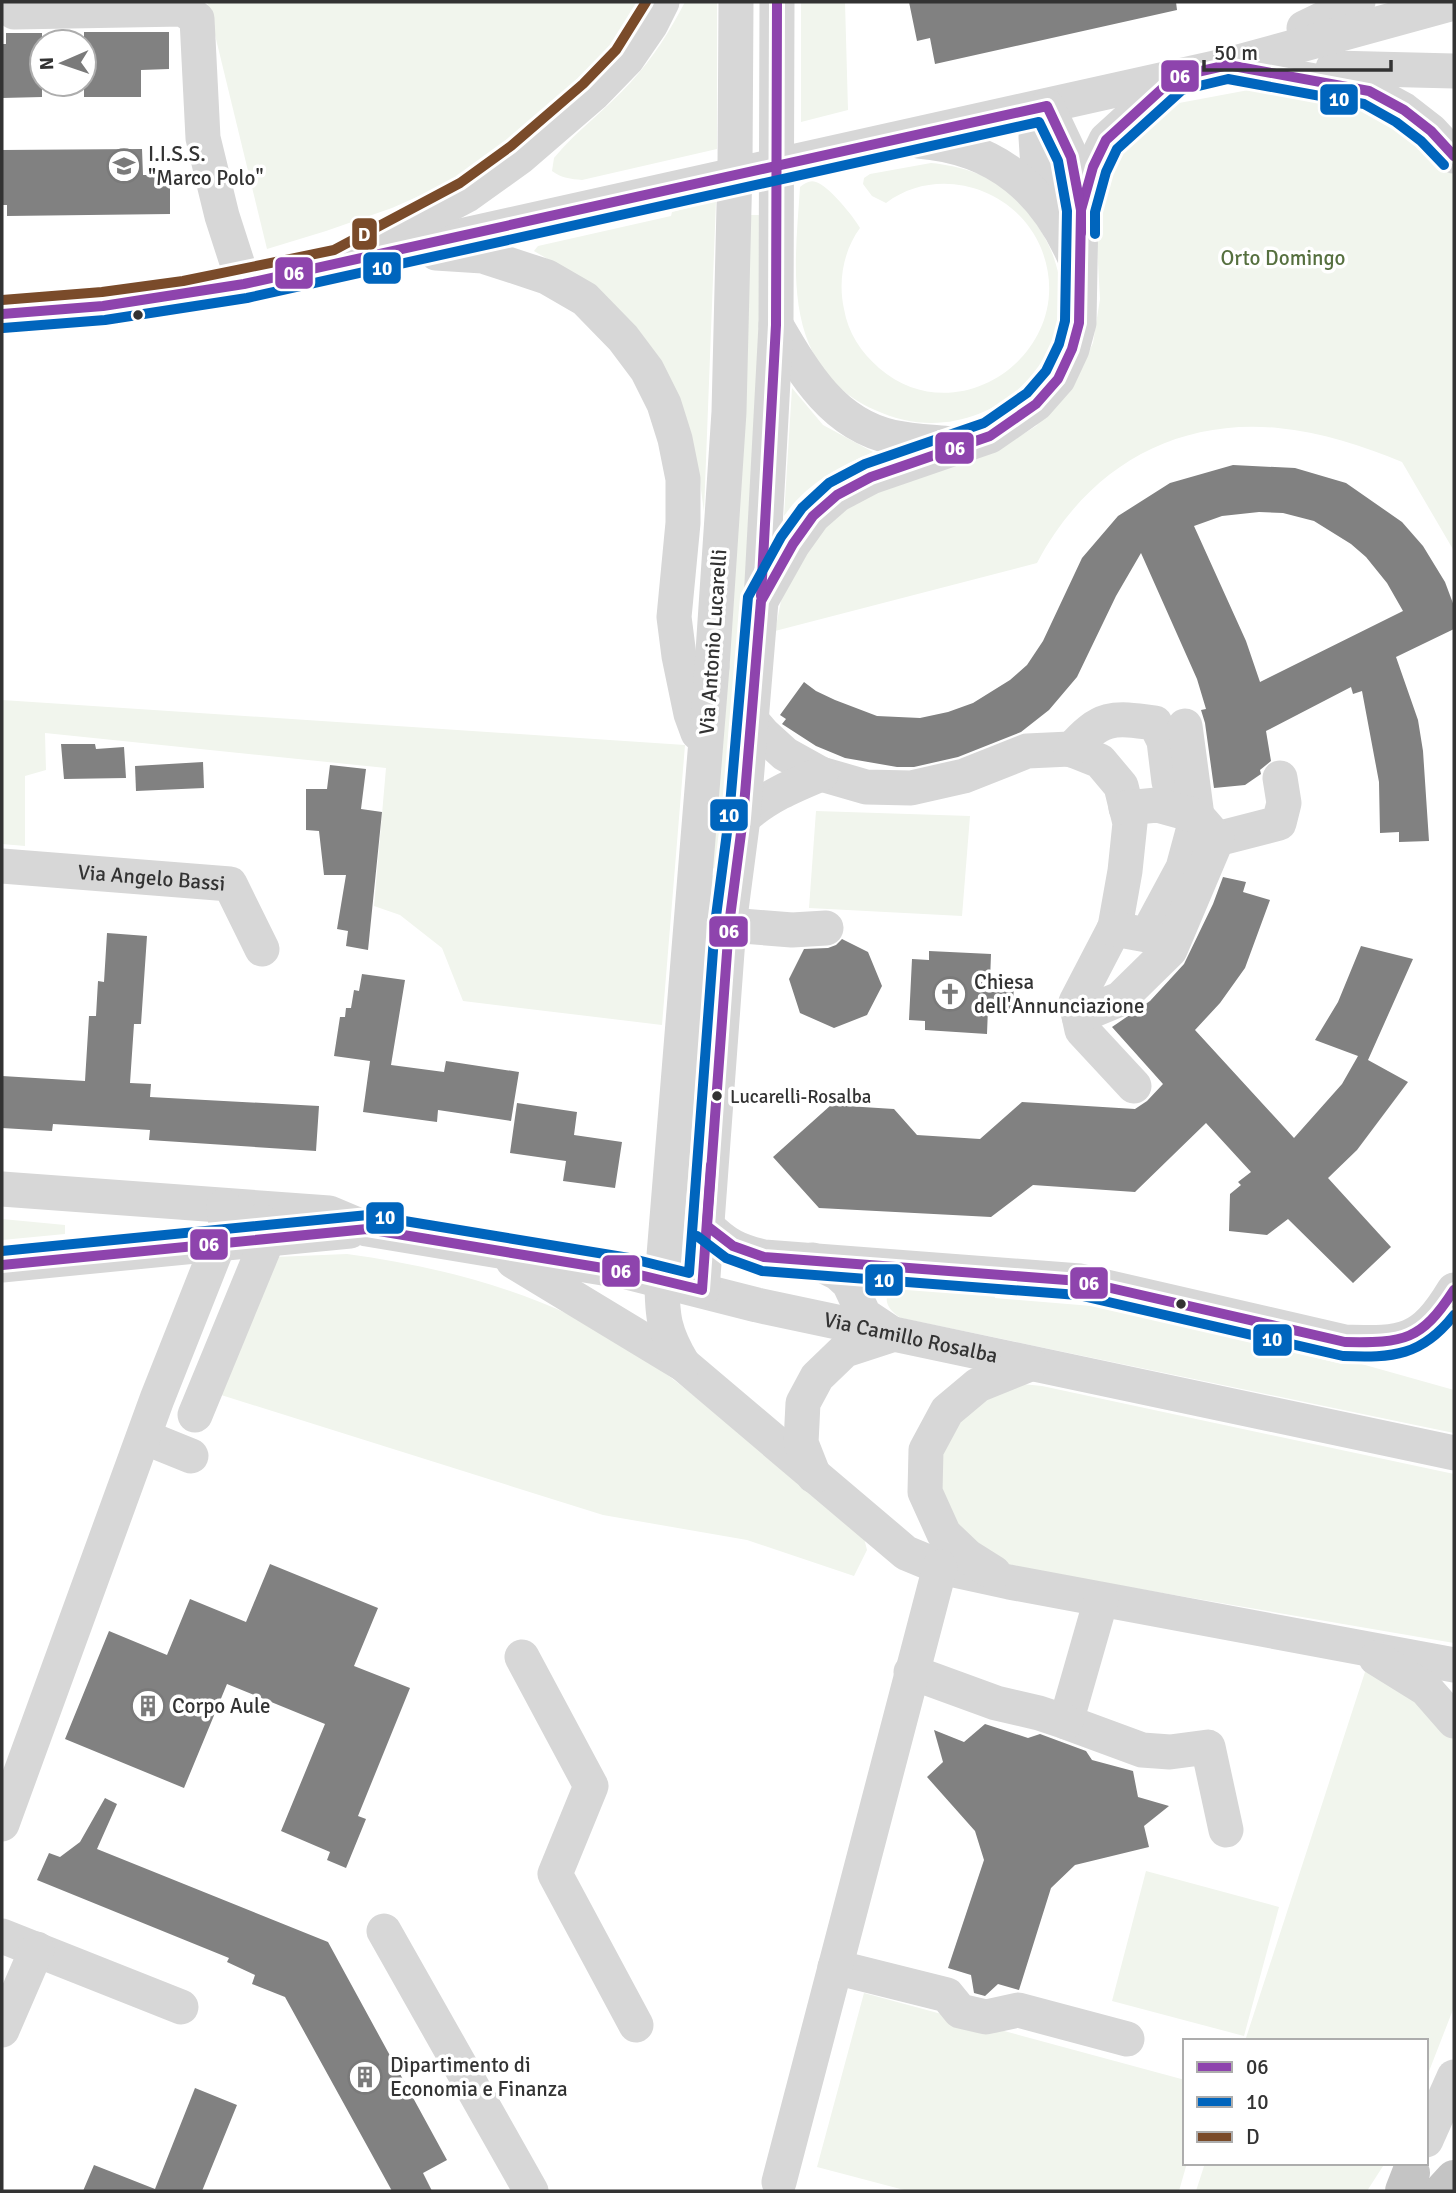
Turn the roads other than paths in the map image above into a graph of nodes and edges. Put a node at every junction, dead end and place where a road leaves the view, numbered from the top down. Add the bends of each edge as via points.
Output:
1 (662, 2) edge
2 (736, 2) edge
3 (777, 2) edge
4 (1358, 2) edge
5 (1454, 3) edge
6 (14, 12) dead end
7 (1228, 65) junction
8 (1454, 71) edge
9 (1175, 77) junction
10 (1047, 106) junction
11 (893, 140) junction
12 (1454, 156) edge
13 (1067, 213) junction
14 (390, 251) junction
15 (339, 263) junction
16 (244, 284) junction
17 (2, 314) edge
18 (776, 325) junction
19 (958, 445) junction
20 (761, 601) junction
21 (751, 720) junction
22 (1185, 726) dead end
23 (1071, 750) junction
24 (705, 751) junction
25 (821, 774) junction
26 (1280, 778) dead end
27 (1126, 808) junction
28 (743, 818) junction
29 (1196, 822) junction
30 (2, 866) edge
31 (729, 925) junction
32 (826, 928) dead end
33 (1114, 929) junction
34 (262, 949) dead end
35 (1079, 1016) junction
36 (1134, 1086) dead end
37 (2, 1189) edge
38 (120, 1199) junction
39 (669, 1203) junction
40 (224, 1206) junction
41 (708, 1216) junction
42 (266, 1223) junction
43 (218, 1243) junction
44 (495, 1250) junction
45 (113, 1253) junction
46 (812, 1260) junction
47 (2, 1265) edge
48 (662, 1280) junction
49 (702, 1290) junction
50 (1454, 1290) edge
51 (894, 1335) junction
52 (683, 1364) junction
53 (1030, 1364) junction
54 (157, 1399) junction
55 (144, 1437) junction
56 (1454, 1453) edge
57 (191, 1456) dead end
58 (814, 1476) junction
59 (940, 1567) junction
60 (1009, 1582) junction
61 (1101, 1600) junction
62 (1361, 1649) junction
63 (522, 1657) dead end
64 (1454, 1665) edge
65 (911, 1672) junction
66 (1454, 1721) edge
67 (1066, 1722) junction
68 (2, 1824) edge
69 (1226, 1830) dead end
70 (384, 1931) dead end
71 (2, 1936) edge
72 (37, 1949) junction
73 (835, 1967) junction
74 (181, 2007) dead end
75 (636, 2025) dead end
76 (2, 2030) edge
77 (1127, 2039) dead end
78 (1454, 2077) edge
79 (1428, 2150) edge
80 (1420, 2172) edge
81 (1454, 2179) edge
82 (779, 2182) dead end
83 (531, 2191) edge

1 - 15 street via 626,59 520,158 467,195
2 - 24 street, Via Antonio Lucarelli, bridge via 729,412
3 - 18 street, Via Antonio Lucarelli, bridge
4 - 7 street
5 - 7 street
6 - 16 street via 183,9 197,19 203,138
7 - 8 street
7 - 9 street
7 - 12 street via 1369,91 1404,110
9 - 10 street
9 - 13 street via 1106,140
10 - 11 street
10 - 13 street via 1036,137 1038,168
11 - 13 street via 948,144 981,156
11 - 14 street
13 - 19 street via 1067,239 1081,272 1079,323 1058,379 1036,404 990,436
14 - 15 street
14 - 24 street via 483,256 547,277 585,299 647,370 664,404 683,479 674,617 691,714
15 - 16 street
16 - 17 street via 103,306
18 - 19 street via 810,382 838,411 892,437
18 - 20 street, Via Antonio Lucarelli, bridge
19 - 20 street via 871,477 837,495 813,516
20 - 21 street, Via Antonio Lucarelli
21 - 25 street via 785,754
21 - 28 street, Via Antonio Lucarelli
22 - 29 street
23 - 25 street via 1027,751 964,776 911,788 866,787
23 - 27 street via 1100,761 1121,786
23 - 29 street via 1090,729 1118,718 1155,723
24 - 39 street, Via Antonio Lucarelli
25 - 28 street via 780,791
26 - 29 street via 1284,803 1279,823
27 - 29 street via 1157,805
27 - 33 street via 1130,823
28 - 31 street, Via Antonio Lucarelli
29 - 33 street via 1183,868 1147,935
29 - 35 street via 1170,950 1120,999
30 - 34 street, Via Angelo Bassi via 230,884
31 - 32 street
31 - 41 street, Via Antonio Lucarelli
33 - 35 street via 1076,1002
35 - 36 street via 1082,1030
37 - 38 street
38 - 40 street
38 - 45 street via 121,1230
39 - 41 street
39 - 48 street, Via Antonio Lucarelli
40 - 42 street
40 - 43 street via 226,1225
41 - 46 street via 724,1243 745,1253
41 - 49 street, Via Antonio Lucarelli
42 - 43 street
42 - 44 street, Via Camillo Rosalba via 329,1213 367,1228
42 - 54 street via 201,1418
43 - 45 street
43 - 54 street
44 - 48 street, Via Camillo Rosalba
44 - 52 street
45 - 47 street
46 - 50 street via 1080,1281 1345,1342 1384,1344 1414,1337 1438,1316
46 - 51 street via 849,1283 864,1315
48 - 49 street, Via Camillo Rosalba
48 - 52 street, Via Antonio Lucarelli via 668,1340
49 - 51 street, Via Camillo Rosalba
51 - 53 street, Via Camillo Rosalba
51 - 58 street via 845,1350 817,1377 803,1403 801,1443
52 - 58 street
53 - 56 street, Via Camillo Rosalba
53 - 60 street via 978,1385 947,1410 926,1450 925,1492 944,1534 967,1556
54 - 55 street
55 - 57 street
55 - 68 street
58 - 59 street via 906,1553
59 - 60 street
59 - 65 street
60 - 61 street
61 - 62 street
61 - 67 street
62 - 64 street
62 - 66 street via 1426,1689
63 - 75 street via 590,1786 555,1874
65 - 67 street
65 - 73 street
67 - 69 street via 1142,1750 1208,1747
70 - 83 street
71 - 72 street
72 - 74 street
72 - 76 street
73 - 77 street via 947,1995 960,2011 986,2017 1018,2010
73 - 82 street
78 - 79 street
80 - 81 highway

